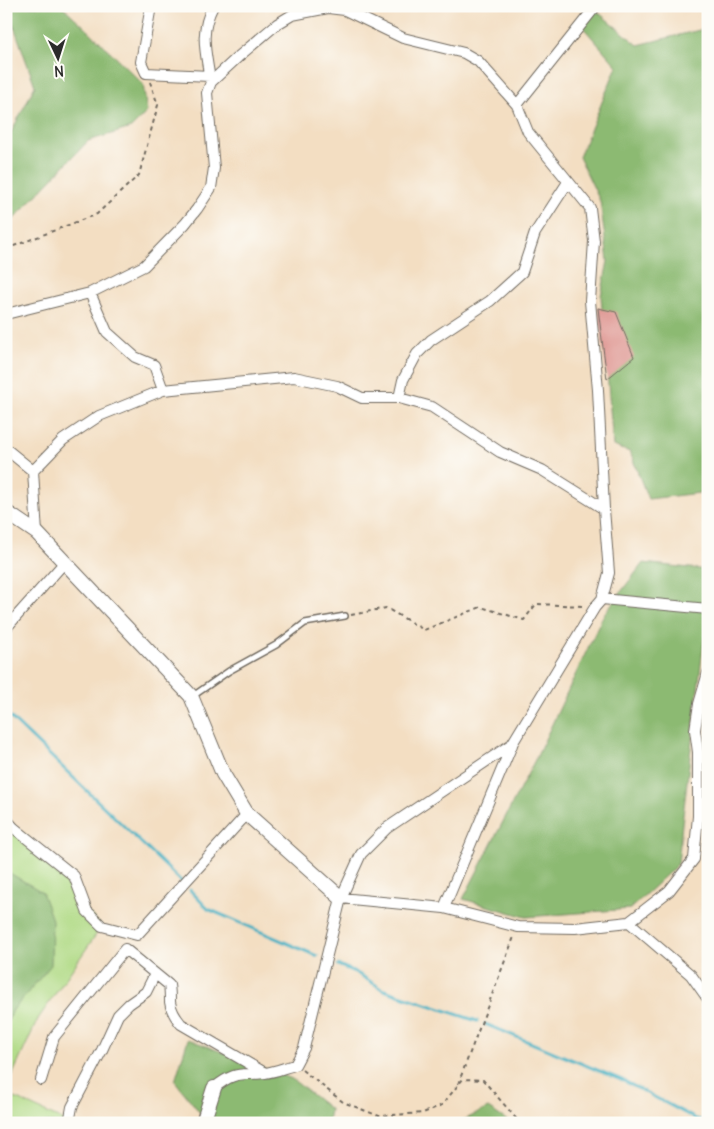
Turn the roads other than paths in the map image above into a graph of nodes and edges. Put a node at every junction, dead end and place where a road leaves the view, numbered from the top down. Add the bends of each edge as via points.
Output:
1 (151, 6) edge
2 (213, 6) edge
3 (596, 6) edge
4 (210, 79) junction
5 (517, 105) junction
6 (568, 182) junction
7 (90, 294) junction
8 (6, 314) edge
9 (163, 390) junction
10 (399, 398) junction
11 (6, 449) edge
12 (32, 471) junction
13 (604, 509) junction
14 (6, 512) edge
15 (37, 534) junction
16 (64, 563) junction
17 (602, 599) junction
18 (708, 609) edge
19 (345, 616) road end
20 (6, 628) edge
21 (708, 673) edge
22 (192, 696) junction
23 (512, 744) junction
24 (247, 814) junction
25 (6, 819) edge
26 (341, 898) junction
27 (444, 908) junction
28 (629, 922) junction
29 (155, 974) junction
30 (708, 999) edge
31 (266, 1073) junction
32 (41, 1080) dead end
33 (214, 1088) joint
34 (69, 1123) edge
35 (203, 1123) edge

1 - 4 street via 142,62 146,73
2 - 4 street via 206,19 204,38
3 - 5 street
4 - 5 street via 277,24 292,15 328,8 345,10 403,38 464,53 478,61
4 - 7 street via 207,93 214,168 211,188 185,224 144,266
5 - 6 street via 528,132
6 - 10 street via 535,233 522,272 490,301 431,340 417,354 403,380
6 - 13 street via 590,208 594,241 590,301
7 - 8 street
7 - 9 street via 107,332 136,357 154,365
9 - 10 street via 294,377 337,386 362,398
9 - 12 street via 99,416 63,440
10 - 13 street via 432,408 500,452 542,470
11 - 12 street
12 - 15 street
13 - 17 street via 609,574
14 - 15 street
15 - 16 street
16 - 20 street
16 - 22 street
17 - 18 street
17 - 23 street
19 - 22 lane via 305,623 276,645
21 - 28 street via 696,730 698,816 694,859 668,891
22 - 24 street via 223,774
23 - 26 street via 387,828 360,854
23 - 27 street
24 - 25 street via 137,935 102,926 87,911 74,876
24 - 26 street
26 - 27 street
26 - 31 street via 304,1048 295,1065
27 - 28 street via 518,926 575,928
28 - 30 street via 690,975
29 - 31 street via 169,985 170,1004 181,1024
29 - 32 street via 124,949 54,1037
29 - 34 street via 146,992 118,1015 72,1107
31 - 33 street via 240,1074
33 - 35 street

